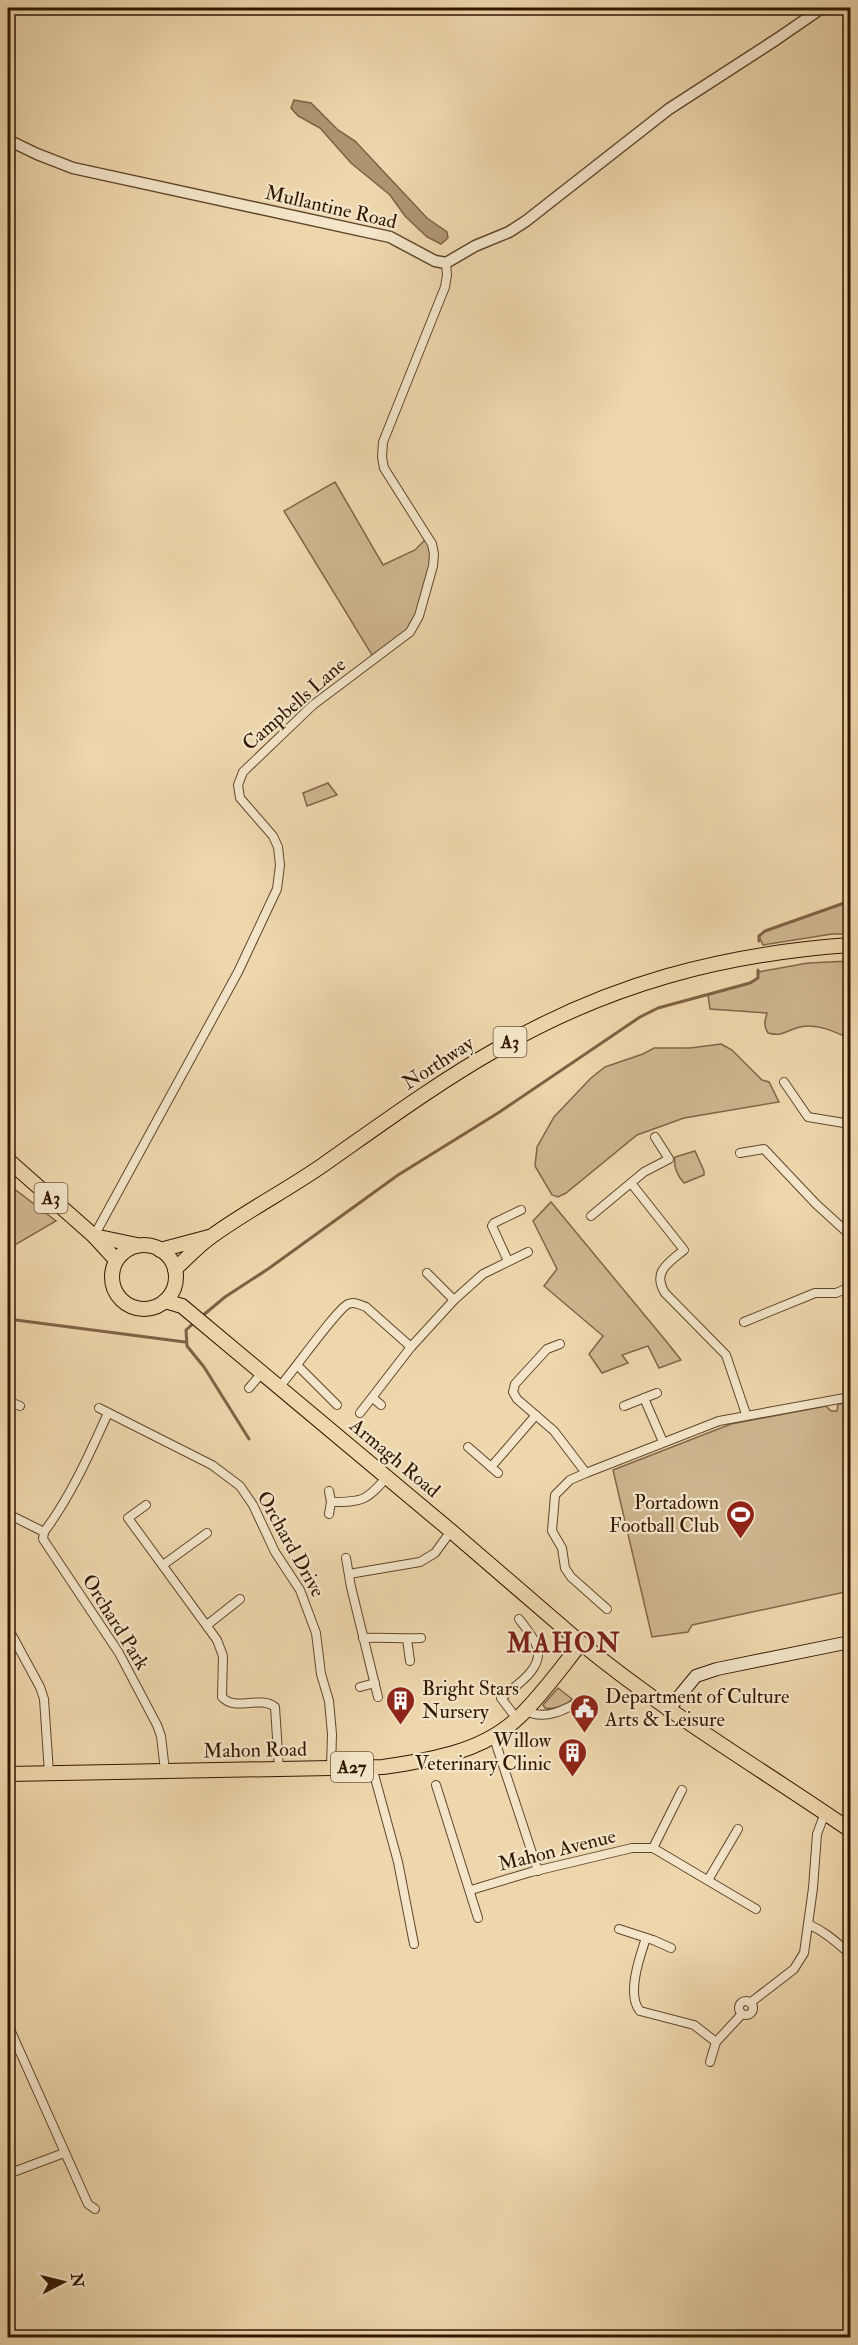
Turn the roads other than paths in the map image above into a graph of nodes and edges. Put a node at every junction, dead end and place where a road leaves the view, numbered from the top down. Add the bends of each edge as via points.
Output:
1 (822, 8) edge
2 (8, 140) edge
3 (446, 263) junction
4 (850, 945) edge
5 (784, 1082) dead end
6 (850, 1124) edge
7 (655, 1137) dead end
8 (740, 1153) dead end
9 (8, 1160) edge
10 (631, 1183) junction
11 (520, 1210) dead end
12 (591, 1216) dead end
13 (850, 1234) edge
14 (94, 1236) junction
15 (211, 1237) junction
16 (137, 1245) junction
17 (160, 1250) junction
18 (528, 1252) dead end
19 (116, 1260) junction
20 (508, 1261) junction
21 (175, 1269) junction
22 (427, 1273) dead end
23 (174, 1287) junction
24 (850, 1287) edge
25 (454, 1300) junction
26 (165, 1301) junction
27 (182, 1305) junction
28 (744, 1322) dead end
29 (560, 1344) dead end
30 (411, 1347) junction
31 (298, 1366) junction
32 (262, 1373) junction
33 (280, 1386) junction
34 (249, 1388) dead end
35 (657, 1393) dead end
36 (850, 1397) edge
37 (373, 1398) junction
38 (644, 1398) junction
39 (8, 1401) edge
40 (336, 1405) dead end
41 (381, 1405) dead end
42 (20, 1406) dead end
43 (624, 1406) dead end
44 (99, 1408) dead end
45 (108, 1413) junction
46 (360, 1413) dead end
47 (746, 1414) junction
48 (536, 1415) junction
49 (663, 1442) junction
50 (468, 1447) dead end
51 (586, 1473) junction
52 (387, 1477) junction
53 (328, 1491) dead end
54 (331, 1502) junction
55 (146, 1505) dead end
56 (8, 1514) edge
57 (328, 1514) dead end
58 (451, 1531) junction
59 (44, 1532) junction
60 (207, 1533) dead end
61 (346, 1558) dead end
62 (163, 1565) junction
63 (349, 1574) junction
64 (240, 1599) dead end
65 (607, 1609) dead end
66 (519, 1619) dead end
67 (207, 1625) junction
68 (8, 1628) edge
69 (363, 1638) junction
70 (421, 1638) dead end
71 (407, 1639) junction
72 (850, 1642) edge
73 (581, 1643) junction
74 (410, 1661) dead end
75 (375, 1683) junction
76 (360, 1687) dead end
77 (378, 1697) dead end
78 (584, 1699) dead end
79 (668, 1710) junction
80 (521, 1714) junction
81 (493, 1735) junction
82 (372, 1767) junction
83 (331, 1768) junction
84 (279, 1769) junction
85 (165, 1771) junction
86 (49, 1773) junction
87 (8, 1774) edge
88 (436, 1785) dead end
89 (682, 1790) dead end
90 (825, 1814) junction
91 (738, 1829) dead end
92 (850, 1830) edge
93 (653, 1848) junction
94 (537, 1871) junction
95 (708, 1880) junction
96 (471, 1890) junction
97 (756, 1909) dead end
98 (478, 1918) dead end
99 (808, 1924) junction
100 (619, 1929) dead end
101 (646, 1938) junction
102 (414, 1944) dead end
103 (671, 1948) dead end
104 (850, 1952) edge
105 (8, 2025) edge
106 (716, 2042) junction
107 (710, 2062) dead end
108 (64, 2153) junction
109 (8, 2174) edge
110 (95, 2209) dead end

1 - 3 street via 669,108 526,221
2 - 3 street, Mullantine Road via 73,168 390,237
3 - 14 street, Campbells Lane via 445,287 382,452 386,472 434,549 434,566 417,622 410,632 313,705 243,772 238,785 240,798 278,847 277,890 238,972
4 - 15 main road, Northway / A3 via 717,962 675,972 587,1003 497,1048 447,1079 318,1169
5 - 6 street via 808,1118
7 - 10 street via 669,1160
8 - 13 street via 764,1149
9 - 14 main road, A3
10 - 12 street
10 - 47 street via 684,1250 662,1270 659,1284 726,1355
11 - 20 street via 492,1226
14 - 16 main road, A3
14 - 19 main road, A3
15 - 17 main road, Northway / A3
15 - 21 main road, Northway / A3
16 - 17 main road, A3
16 - 19 main road
17 - 21 main road
18 - 20 street
19 - 26 main road via 113,1284 124,1302 143,1309
20 - 25 street via 483,1274
21 - 23 main road
22 - 25 street
23 - 26 main road
23 - 27 main road, Armagh Road
24 - 28 street via 836,1293 815,1293
25 - 30 street
26 - 27 main road, Armagh Road
27 - 32 main road, Armagh Road
29 - 48 street via 547,1349 513,1388 514,1396
30 - 31 street via 366,1307 348,1304
30 - 37 street
31 - 33 street
31 - 40 street
32 - 33 main road, Armagh Road
32 - 34 street
33 - 52 main road, Armagh Road
35 - 38 street
36 - 47 street
37 - 41 street
37 - 46 street
38 - 43 street
38 - 49 street
39 - 42 street
44 - 45 street, Orchard Drive
45 - 59 street via 76,1482
45 - 83 street, Orchard Drive via 212,1465 240,1486 253,1505 275,1552 300,1590 316,1633 329,1701
47 - 49 street
48 - 50 street via 495,1470
48 - 51 street via 554,1431
49 - 51 street
51 - 65 street via 570,1480 555,1495 552,1531 571,1577
52 - 54 street via 362,1500
52 - 58 main road, Armagh Road
53 - 54 street
54 - 57 street
55 - 62 street via 128,1518
56 - 59 street
58 - 63 street via 435,1553 420,1562
58 - 73 main road, Armagh Road
59 - 85 street, Orchard Park via 43,1539 119,1653 157,1725
60 - 62 street
61 - 63 street
62 - 67 street
63 - 69 street
64 - 67 street
66 - 80 street via 537,1645 538,1656 534,1668 501,1698
67 - 84 street via 223,1656 222,1697 230,1703 268,1703 275,1707
68 - 86 street via 44,1699
69 - 71 street
69 - 75 street
70 - 71 street
71 - 74 street
72 - 79 main road via 699,1675
73 - 79 main road, Armagh Road
73 - 80 main road, Mahon Road / A27
75 - 76 street
75 - 77 street
78 - 80 street via 547,1715
79 - 90 main road
80 - 81 main road, Mahon Road / A27
81 - 82 main road, Mahon Road / A27 via 454,1754
81 - 94 street
82 - 83 main road, Mahon Road / A27
82 - 102 street via 398,1862
83 - 84 main road, Mahon Road / A27
84 - 85 main road, Mahon Road / A27
85 - 86 main road, Mahon Road / A27
86 - 87 main road, Mahon Road / A27
88 - 96 street
89 - 93 street
90 - 92 main road
90 - 99 street via 817,1834
91 - 95 street
93 - 94 street, Mahon Avenue via 632,1848
93 - 95 street
94 - 96 street, Mahon Avenue
95 - 97 street
96 - 98 street
99 - 104 street via 827,1933 838,1946
99 - 106 street via 799,1963 750,2003 741,2004 741,2014
100 - 101 street
101 - 103 street
101 - 106 street via 633,1998 636,2006 640,2011 694,2025
105 - 108 street
106 - 107 street
108 - 109 street
108 - 110 street via 88,2204

